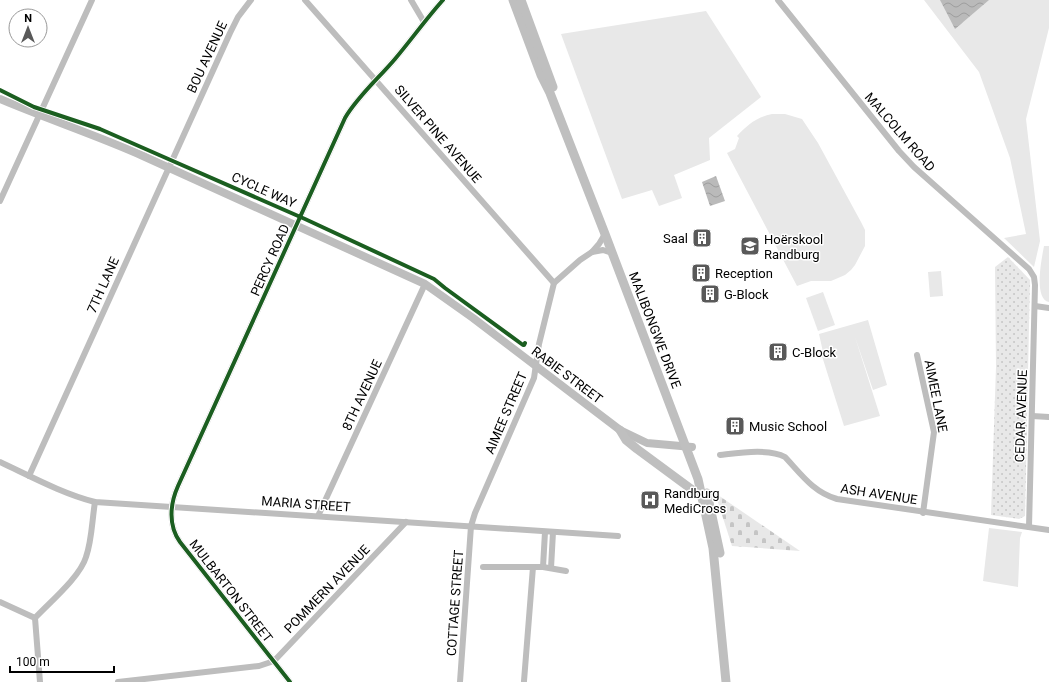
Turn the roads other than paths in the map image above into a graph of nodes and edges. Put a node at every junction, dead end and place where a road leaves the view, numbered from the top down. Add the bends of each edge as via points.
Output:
1 (92, 0) edge
2 (251, 0) edge
3 (305, 0) edge
4 (411, 0) edge
5 (443, 0) edge
6 (513, 0) edge
7 (521, 0) edge
8 (778, 0) edge
9 (424, 22) junction
10 (376, 80) junction
11 (0, 99) edge
12 (198, 104) joint
13 (38, 116) junction
14 (169, 167) junction
15 (0, 201) edge
16 (296, 225) junction
17 (605, 234) junction
18 (592, 252) junction
19 (612, 253) junction
20 (554, 283) junction
21 (425, 284) junction
22 (1035, 306) junction
23 (1049, 308) edge
24 (916, 355) dead end
25 (536, 366) junction
26 (1032, 416) junction
27 (1049, 417) edge
28 (620, 430) junction
29 (689, 447) junction
30 (720, 455) dead end
31 (0, 462) edge
32 (30, 476) junction
33 (702, 497) junction
34 (95, 502) junction
35 (171, 506) junction
36 (923, 513) junction
37 (318, 516) junction
38 (406, 522) junction
39 (471, 526) junction
40 (1029, 527) junction
41 (1049, 530) edge
42 (545, 532) junction
43 (553, 532) junction
44 (618, 536) dead end
45 (483, 567) dead end
46 (534, 567) junction
47 (543, 567) junction
48 (551, 568) junction
49 (566, 571) dead end
50 (0, 602) edge
51 (35, 618) junction
52 (274, 661) junction
53 (40, 682) edge
54 (118, 682) edge
55 (290, 682) edge
56 (460, 682) edge
57 (526, 682) edge
58 (726, 682) edge
59 (730, 682) edge

1 - 13 street
2 - 12 street, BOU AVENUE via 238,17
3 - 10 street, SILVER PINE AVENUE
4 - 9 street
5 - 9 street, PERCY ROAD
6 - 17 main road, MALIBONGWE DRIVE
7 - 29 main road, MALIBONGWE DRIVE
8 - 22 street, MALCOLM ROAD via 899,151 1029,269 1035,281
9 - 10 street, PERCY ROAD
10 - 16 street, PERCY ROAD via 345,118
10 - 20 street, SILVER PINE AVENUE
11 - 13 street, RABIE STREET
12 - 14 street, 7TH LANE
13 - 14 street, RABIE STREET via 117,144
13 - 15 street
14 - 16 street, RABIE STREET
14 - 32 street, 7TH LANE
16 - 21 street, RABIE STREET
16 - 35 street, PERCY ROAD
17 - 18 street
17 - 19 main road, MALIBONGWE DRIVE
18 - 19 street via 603,250
18 - 20 street
19 - 29 main road, MALIBONGWE DRIVE
20 - 25 street, AIMEE STREET via 538,344
21 - 25 street, RABIE STREET
21 - 37 street, 8TH AVENUE
22 - 23 street
22 - 26 street, CEDAR AVENUE
24 - 36 street, AIMEE LANE via 934,432
25 - 28 street, RABIE STREET
25 - 39 street, AIMEE STREET via 532,384
26 - 27 street
26 - 40 street, CEDAR AVENUE
28 - 29 street, RABIE STREET via 647,443
28 - 33 main road via 626,440 637,449
29 - 33 main road, MALIBONGWE DRIVE
29 - 59 main road, MALIBONGWE DRIVE via 704,480 719,546
30 - 36 street, ASH AVENUE via 775,453 784,457 815,489 827,496
31 - 32 street, MARIA STREET
32 - 34 street, MARIA STREET
33 - 58 main road, MALIBONGWE DRIVE via 715,564
34 - 35 street, MARIA STREET
34 - 51 street via 84,563
35 - 37 street, MARIA STREET
35 - 52 street, MULBARTON STREET via 177,538
36 - 40 street, ASH AVENUE
37 - 38 street, MARIA STREET
38 - 39 street, MARIA STREET
38 - 52 street, POMMERN AVENUE
39 - 42 street, MARIA STREET
39 - 56 street, COTTAGE STREET
40 - 41 street, ASH AVENUE
42 - 43 street, MARIA STREET
42 - 47 street
43 - 44 street, MARIA STREET
43 - 48 street
45 - 46 street
46 - 47 street
46 - 57 street
47 - 48 street
48 - 49 street
50 - 51 street
51 - 53 street
52 - 54 street via 259,666
52 - 55 street, MULBARTON STREET

